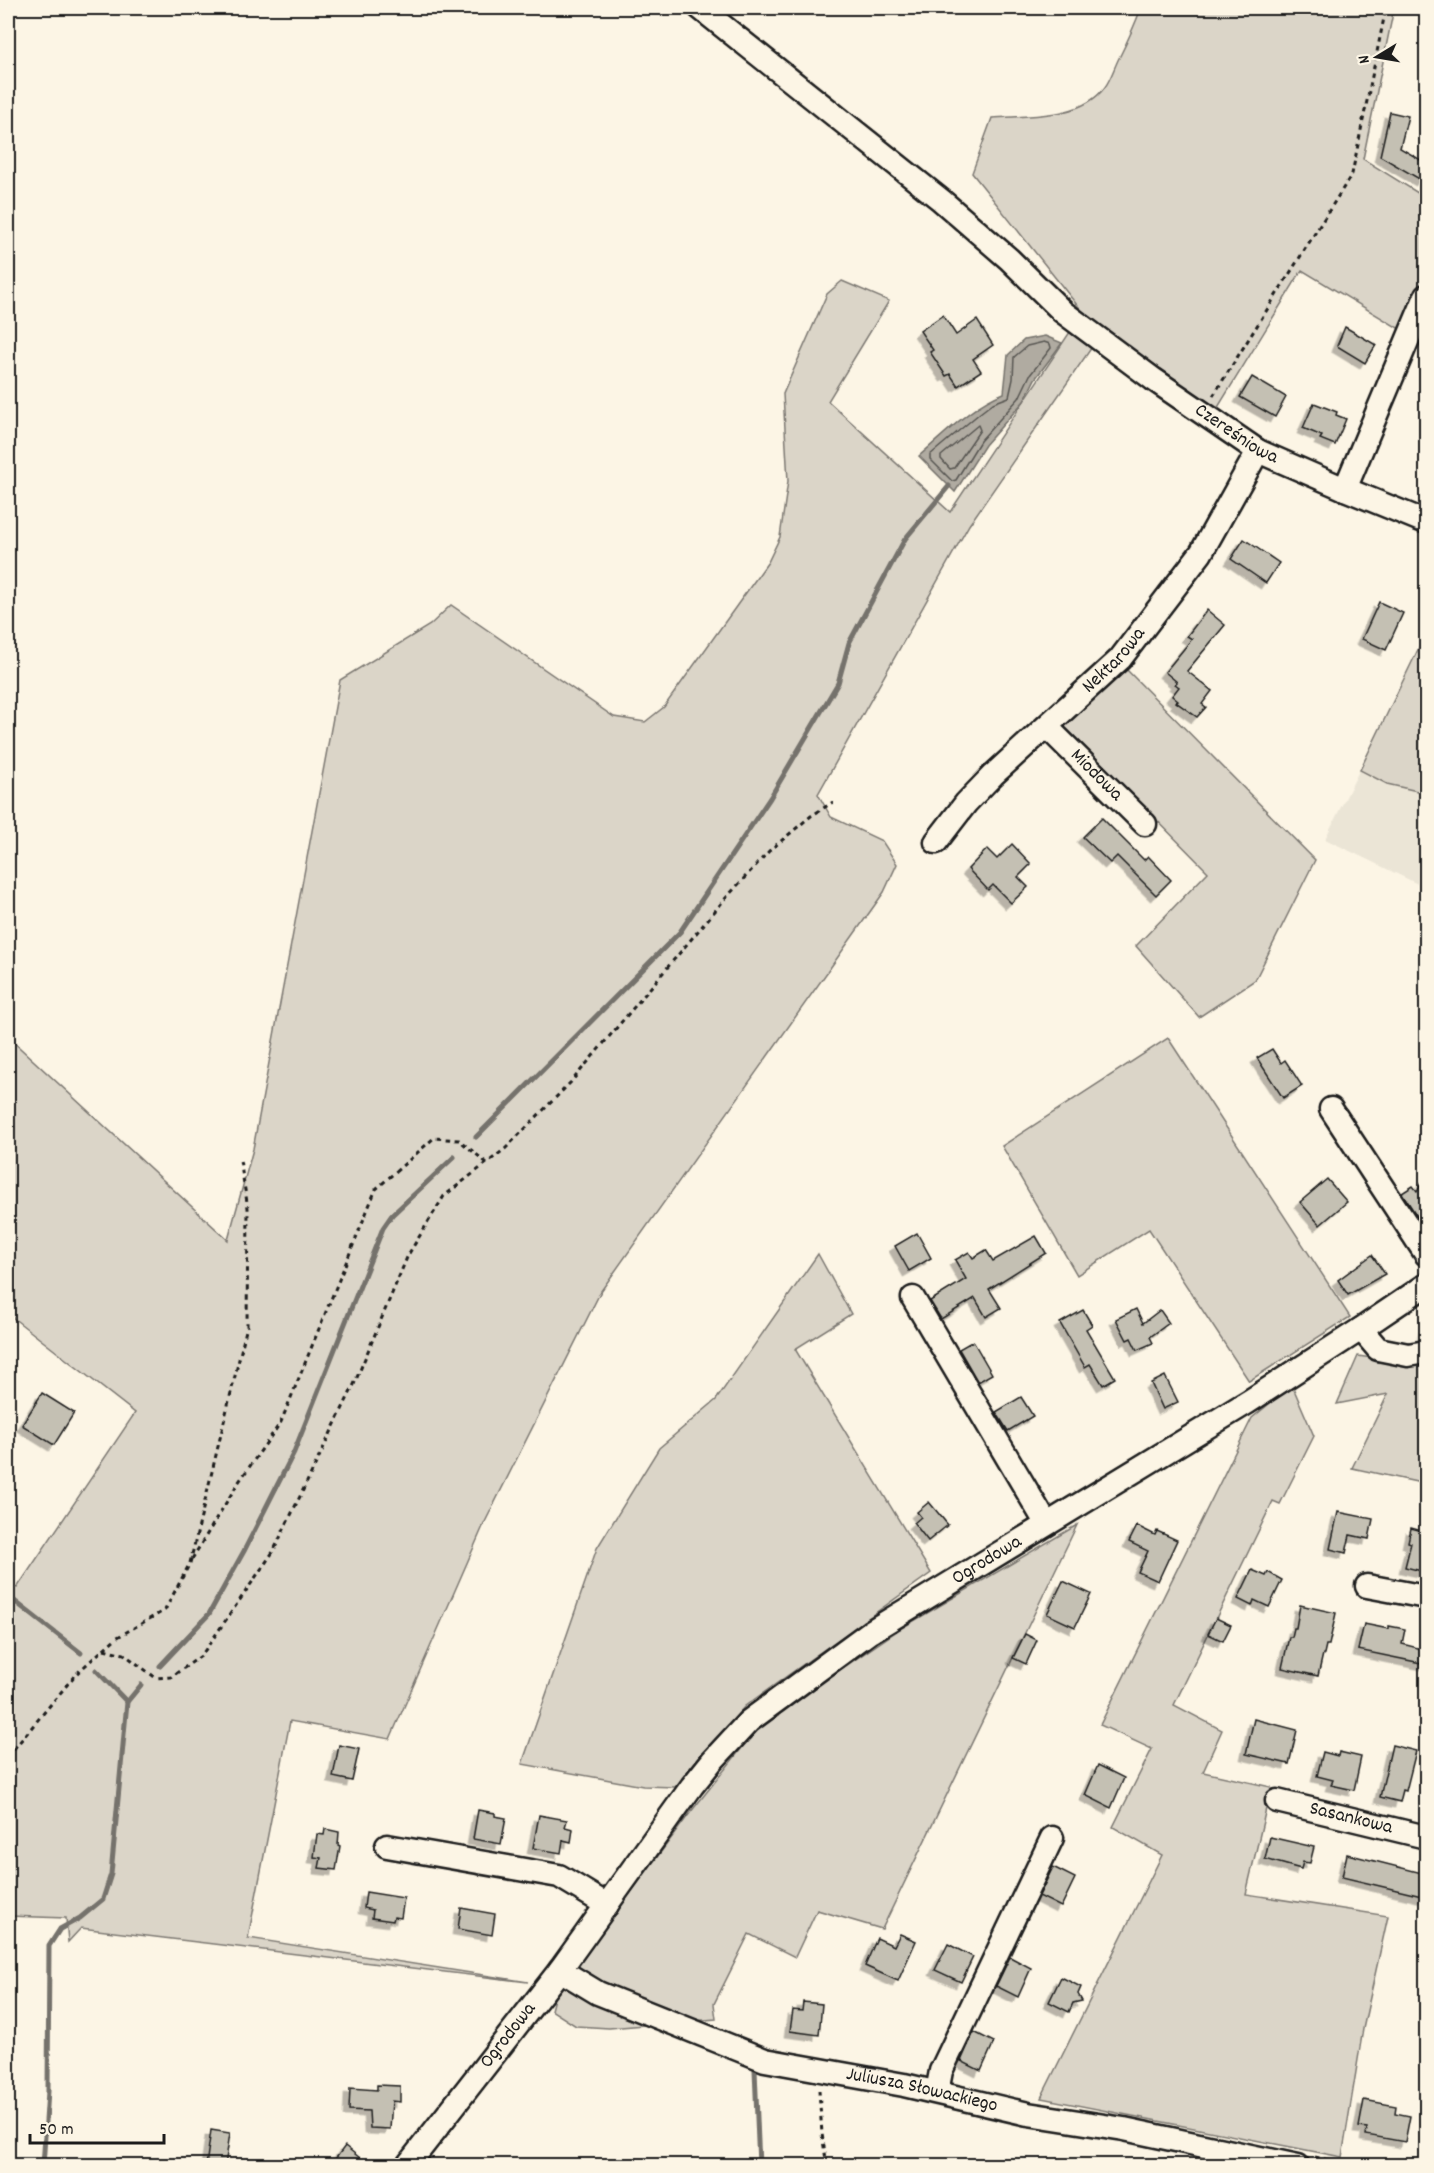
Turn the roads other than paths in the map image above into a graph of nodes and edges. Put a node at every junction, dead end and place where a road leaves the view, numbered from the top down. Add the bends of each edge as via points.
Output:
1 (700, 8) edge
2 (1426, 296) edge
3 (1258, 452) junction
4 (1345, 489) junction
5 (1426, 522) edge
6 (1047, 727) junction
7 (1145, 824) dead end
8 (936, 842) dead end
9 (1331, 1109) dead end
10 (1426, 1254) edge
11 (1426, 1284) edge
12 (913, 1298) dead end
13 (1362, 1329) junction
14 (1426, 1352) edge
15 (1046, 1523) junction
16 (1367, 1586) dead end
17 (1426, 1597) edge
18 (1276, 1801) dead end
19 (1426, 1837) edge
20 (1052, 1838) dead end
21 (387, 1846) dead end
22 (607, 1905) junction
23 (560, 1970) junction
24 (937, 2092) junction
25 (406, 2166) edge
26 (1298, 2166) edge

1 - 3 street, Czereśniowa via 941,200 1063,312
2 - 4 street
3 - 4 street, Czereśniowa
3 - 6 street, Nektarowa via 1201,553 1120,659
4 - 5 street, Czereśniowa
6 - 7 street, Miodowa
6 - 8 street, Nektarowa via 972,796
9 - 10 street
11 - 13 street, Ogrodowa
12 - 15 street
13 - 14 street via 1378,1349 1408,1355
13 - 15 street, Ogrodowa
15 - 22 street, Ogrodowa via 870,1632 749,1722 692,1786
16 - 17 street
18 - 19 street, Sasankowa
20 - 24 street via 941,2071
21 - 22 street via 560,1876
22 - 23 street, Ogrodowa
23 - 24 street, Juliusza Słowackiego via 598,1993 765,2060
23 - 25 street, Ogrodowa
24 - 26 street, Juliusza Słowackiego via 1028,2114 1124,2129

